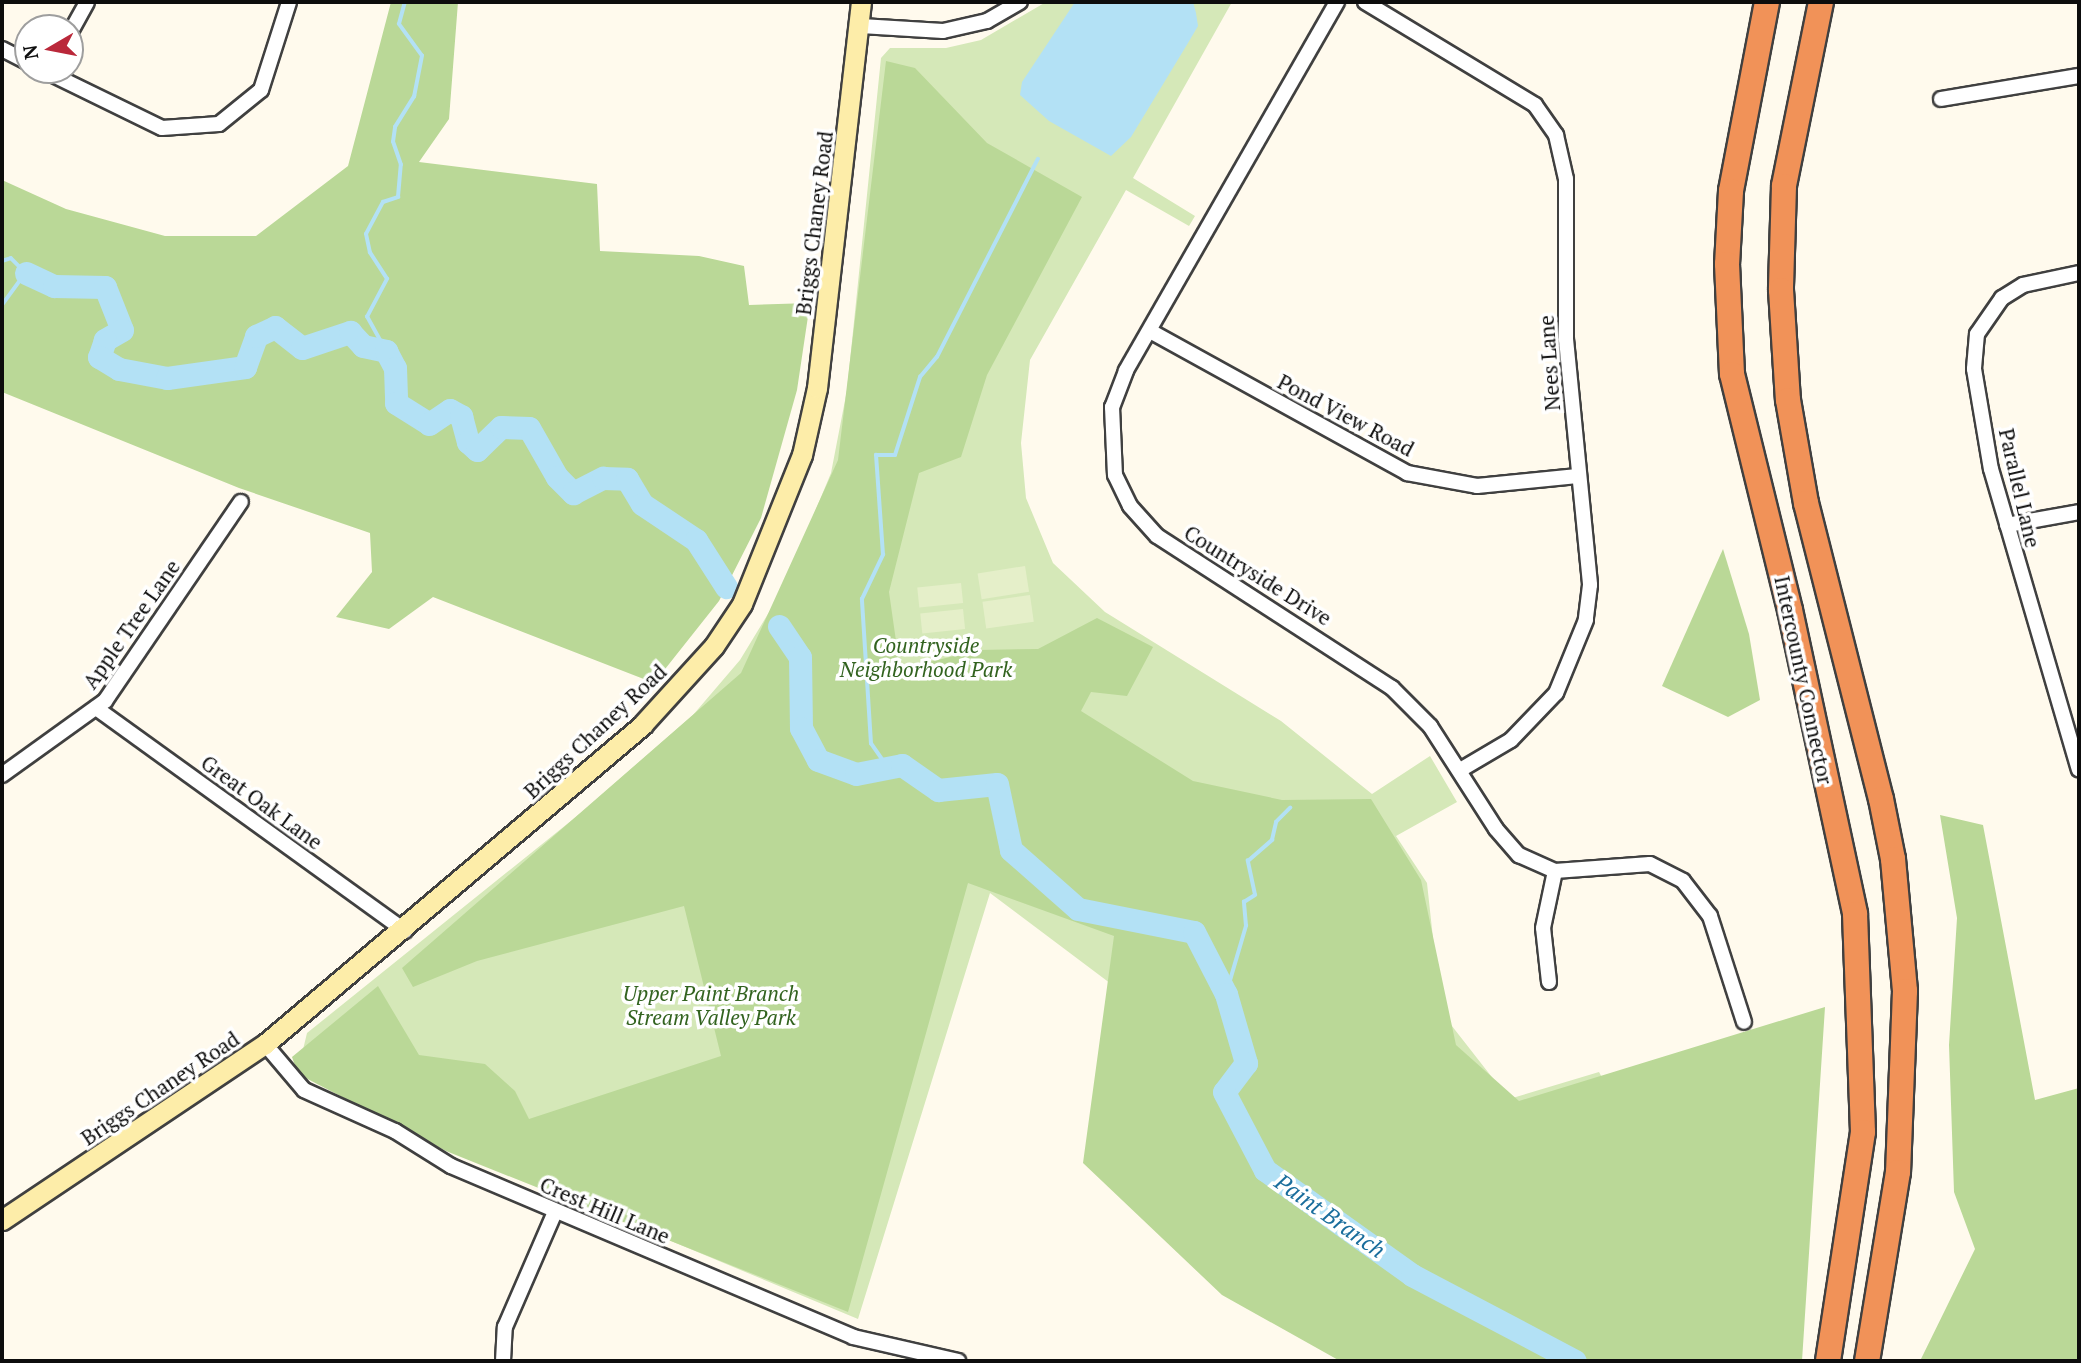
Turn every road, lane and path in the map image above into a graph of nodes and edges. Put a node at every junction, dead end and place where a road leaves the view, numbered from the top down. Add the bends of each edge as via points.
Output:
1 (289, 2) edge
2 (861, 2) edge
3 (1020, 2) edge
4 (1337, 2) edge
5 (1365, 2) edge
6 (1767, 2) edge
7 (1821, 2) edge
8 (861, 26) junction
9 (2079, 76) edge
10 (73, 84) edge
11 (1941, 99) dead end
12 (2079, 273) edge
13 (1150, 331) junction
14 (1578, 476) junction
15 (242, 502) dead end
16 (2079, 512) edge
17 (2007, 525) junction
18 (96, 708) junction
19 (2079, 769) edge
20 (1460, 770) junction
21 (2, 775) edge
22 (1555, 871) junction
23 (405, 931) junction
24 (1549, 982) dead end
25 (1744, 1022) dead end
26 (265, 1044) junction
27 (555, 1212) junction
28 (2, 1220) edge
29 (502, 1361) edge
30 (958, 1361) edge
31 (1828, 1361) edge
32 (1867, 1361) edge

1 - 10 street via 261,90 219,124 162,128
2 - 8 main road, Briggs Chaney Road
3 - 8 street via 986,21 943,31
4 - 13 street, Countryside Drive
5 - 14 street, Nees Lane via 1511,86 1535,105 1556,135 1566,179 1566,339
6 - 31 highway, Intercounty Connector via 1731,191 1727,264 1731,360 1855,914 1863,1132
7 - 32 highway, Intercounty Connector via 1784,186 1781,290 1788,400 1806,503 1893,859 1905,991 1898,1172
8 - 23 main road, Briggs Chaney Road via 817,388 802,454 742,604 714,646 643,724
9 - 11 street
12 - 17 street, Parallel Lane via 2023,285 2002,298 1977,334 1974,369
13 - 14 street, Pond View Road via 1407,473 1477,486
13 - 20 street, Countryside Drive via 1112,407 1115,475 1130,506 1157,536 1392,688 1430,726
14 - 20 street, Nees Lane via 1590,585 1576,655 1534,719 1511,740
15 - 18 street, Apple Tree Lane
16 - 17 street
17 - 19 street, Parallel Lane
18 - 21 street, Apple Tree Lane
18 - 23 street, Great Oak Lane
20 - 22 street, Countryside Drive via 1519,855
22 - 24 street via 1544,928
22 - 25 street, Countryside Drive via 1650,864 1683,881 1710,916
23 - 26 main road, Briggs Chaney Road
26 - 27 street, Crest Hill Lane via 304,1090 395,1131 451,1166
26 - 28 main road, Briggs Chaney Road
27 - 29 street via 505,1327
27 - 30 street, Crest Hill Lane via 853,1337

